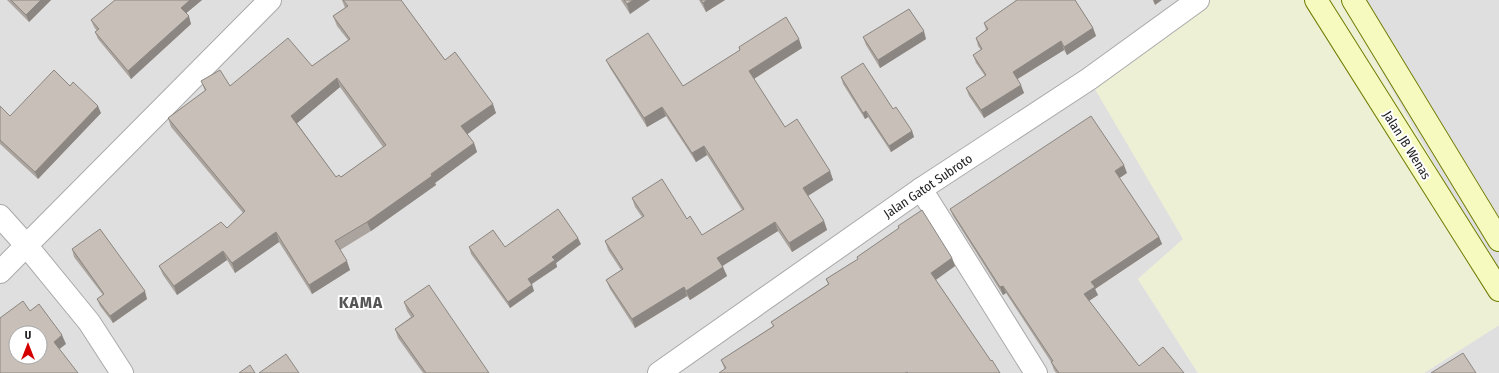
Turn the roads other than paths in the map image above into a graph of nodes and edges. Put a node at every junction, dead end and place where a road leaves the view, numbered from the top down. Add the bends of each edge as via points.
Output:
1 (270, 0) edge
2 (1198, 0) edge
3 (1316, 0) edge
4 (1353, 0) edge
5 (921, 189) junction
6 (0, 216) edge
7 (1499, 240) edge
8 (26, 245) junction
9 (0, 272) edge
10 (1499, 290) edge
11 (122, 373) edge
12 (659, 373) edge
13 (1036, 373) edge

1 - 8 street
2 - 5 street, Jalan Gatot Subroto via 1090,78
3 - 10 main road, Jalan JB Wenas
4 - 7 main road
5 - 12 street, Jalan Gatot Subroto
5 - 13 street
6 - 8 street
8 - 9 street
8 - 11 street via 89,322

